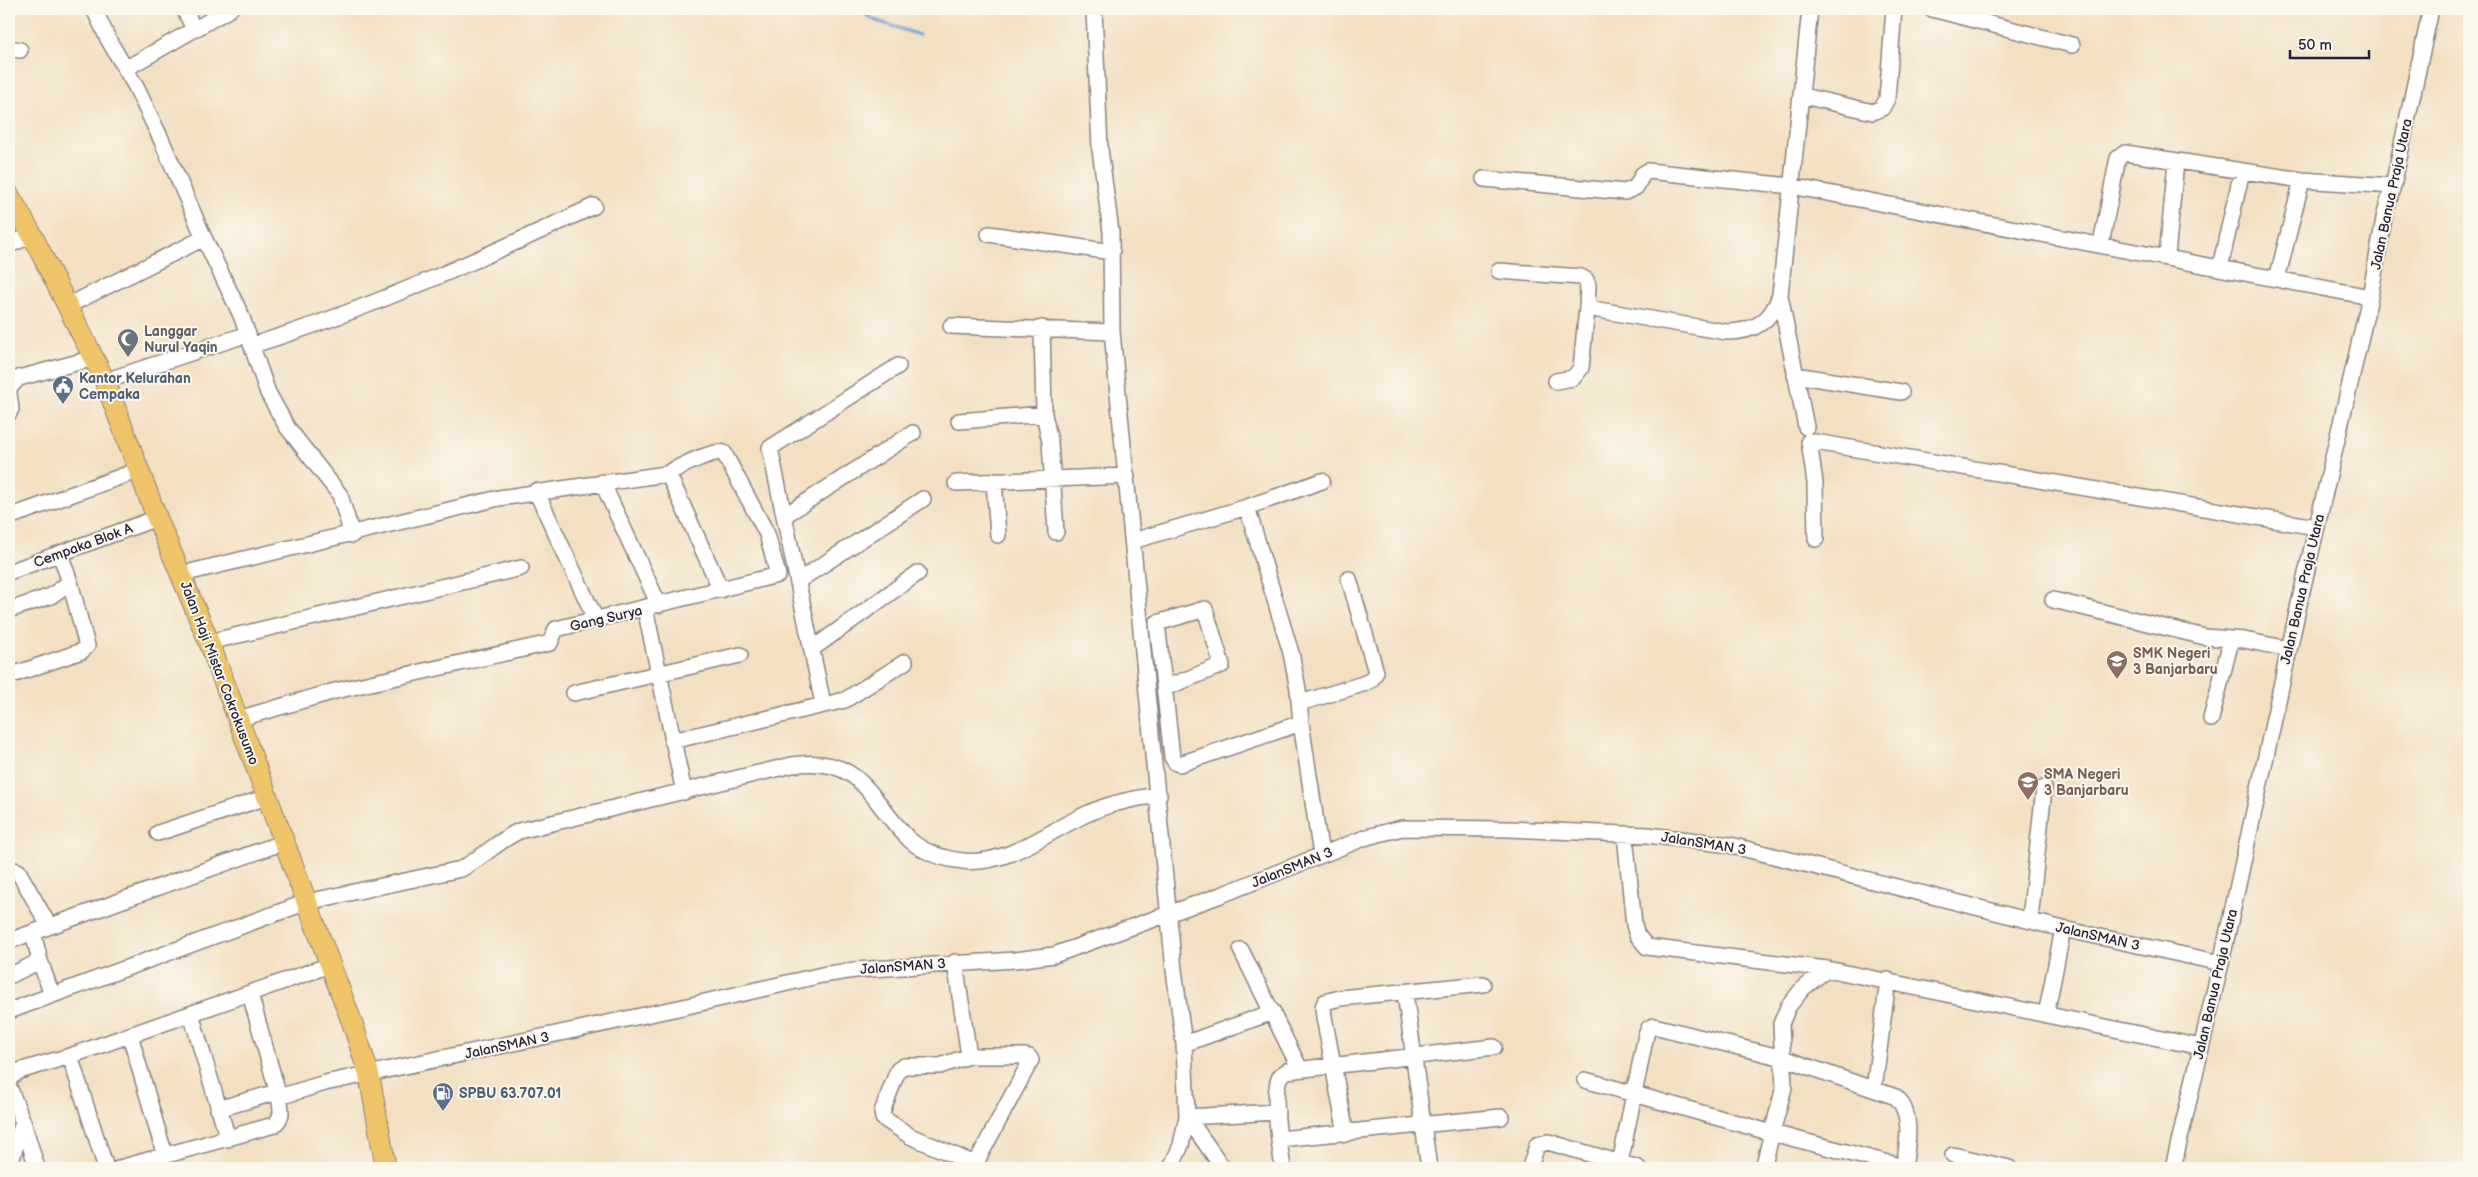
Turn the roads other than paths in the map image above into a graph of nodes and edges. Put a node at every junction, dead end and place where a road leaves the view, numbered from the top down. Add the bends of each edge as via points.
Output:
1 (94, 9) edge
2 (184, 9) edge
3 (230, 9) edge
4 (1094, 9) edge
5 (1810, 9) edge
6 (1894, 9) edge
7 (1932, 9) edge
8 (2431, 9) edge
9 (194, 29) junction
10 (2072, 45) dead end
11 (125, 69) junction
12 (1803, 96) junction
13 (2176, 162) junction
14 (2242, 171) junction
15 (1484, 179) dead end
16 (2302, 180) junction
17 (1791, 186) junction
18 (2393, 186) junction
19 (9, 195) edge
20 (594, 206) dead end
21 (989, 234) dead end
22 (32, 235) junction
23 (204, 238) junction
24 (2101, 244) junction
25 (9, 245) edge
26 (1112, 252) junction
27 (2167, 256) junction
28 (2220, 267) junction
29 (1499, 271) dead end
30 (2277, 279) junction
31 (1780, 295) junction
32 (2370, 297) junction
33 (67, 306) junction
34 (1587, 308) junction
35 (951, 326) dead end
36 (1042, 328) junction
37 (1112, 332) junction
38 (251, 339) junction
39 (94, 358) junction
40 (898, 366) dead end
41 (1795, 374) junction
42 (105, 381) junction
43 (1556, 381) dead end
44 (1901, 392) dead end
45 (9, 393) edge
46 (9, 413) edge
47 (1044, 414) junction
48 (959, 421) dead end
49 (1806, 427) dead end
50 (913, 433) dead end
51 (139, 470) junction
52 (666, 474) junction
53 (1126, 476) junction
54 (1053, 479) junction
55 (994, 481) junction
56 (1322, 481) dead end
57 (602, 482) junction
58 (956, 483) dead end
59 (536, 491) junction
60 (924, 499) dead end
61 (1247, 507) junction
62 (784, 516) junction
63 (9, 517) edge
64 (157, 518) junction
65 (2316, 527) junction
66 (1056, 532) dead end
67 (352, 535) junction
68 (998, 535) dead end
69 (1816, 539) dead end
70 (1133, 542) junction
71 (60, 554) junction
72 (521, 568) dead end
73 (9, 572) edge
74 (918, 573) dead end
75 (182, 574) junction
76 (778, 575) junction
77 (796, 576) junction
78 (1348, 579) dead end
79 (70, 582) junction
80 (721, 590) junction
81 (2053, 600) dead end
82 (652, 607) junction
83 (9, 610) edge
84 (596, 620) junction
85 (2231, 640) junction
86 (209, 642) junction
87 (812, 649) junction
88 (2289, 649) junction
89 (740, 655) dead end
90 (905, 662) dead end
91 (658, 673) junction
92 (9, 676) edge
93 (1165, 688) junction
94 (574, 693) dead end
95 (1300, 703) junction
96 (823, 704) junction
97 (238, 719) junction
98 (2210, 719) dead end
99 (1301, 724) junction
100 (672, 741) junction
101 (2044, 788) dead end
102 (684, 792) junction
103 (1159, 795) junction
104 (267, 797) junction
105 (158, 833) dead end
106 (1625, 834) junction
107 (284, 842) junction
108 (1321, 855) junction
109 (9, 869) edge
110 (307, 902) junction
111 (1170, 912) junction
112 (2030, 919) junction
113 (48, 926) junction
114 (2063, 929) junction
115 (33, 933) junction
116 (9, 941) edge
117 (1241, 950) dead end
118 (40, 961) junction
119 (955, 962) junction
120 (2221, 964) junction
121 (330, 965) junction
122 (1826, 969) junction
123 (9, 976) edge
124 (1888, 980) junction
125 (1483, 984) dead end
126 (1405, 993) junction
127 (250, 994) junction
128 (52, 995) junction
129 (9, 1010) edge
130 (1273, 1012) junction
131 (191, 1014) junction
132 (2046, 1015) junction
133 (130, 1035) junction
134 (1184, 1044) junction
135 (1494, 1047) dead end
136 (2201, 1047) junction
137 (70, 1056) junction
138 (969, 1056) junction
139 (1412, 1057) junction
140 (1783, 1058) junction
141 (1334, 1065) junction
142 (1300, 1069) junction
143 (369, 1074) junction
144 (9, 1079) edge
145 (1585, 1080) dead end
146 (9, 1087) edge
147 (1874, 1089) junction
148 (278, 1095) junction
149 (1635, 1095) junction
150 (218, 1109) junction
151 (1277, 1112) junction
152 (1187, 1117) junction
153 (1501, 1117) dead end
154 (23, 1122) junction
155 (1422, 1125) junction
156 (1772, 1133) junction
157 (1346, 1134) junction
158 (228, 1139) junction
159 (1279, 1139) junction
160 (1953, 1155) dead end
161 (165, 1156) junction
162 (1620, 1163) junction
163 (9, 1168) edge
164 (37, 1168) edge
165 (106, 1168) edge
166 (120, 1168) edge
167 (386, 1168) edge
168 (1170, 1168) edge
169 (1222, 1168) edge
170 (1283, 1168) edge
171 (1429, 1168) edge
172 (1530, 1168) edge
173 (1638, 1168) edge
174 (1763, 1168) edge
175 (1904, 1168) edge
176 (2010, 1168) edge
177 (2173, 1168) edge

1 - 11 street
2 - 9 street
3 - 9 street
4 - 26 street via 1100,149
5 - 12 street
6 - 12 street via 1887,99 1882,108 1873,112
7 - 10 street
8 - 18 street, Jalan Banua Praja Utara
9 - 11 street
11 - 23 street via 162,139
12 - 17 street
13 - 14 street
13 - 24 street via 2129,152 2121,154
13 - 27 street
14 - 16 street
14 - 28 street
15 - 17 street via 1625,192 1636,187 1642,174 1648,171
16 - 18 street
16 - 30 street
17 - 24 street
17 - 31 street
18 - 32 street, Jalan Banua Praja Utara
19 - 22 main road, Jalan Haji Mistar Cokrokusumo
20 - 38 street via 507,247 313,327
21 - 26 street
22 - 25 street
22 - 33 main road, Jalan Haji Mistar Cokrokusumo
23 - 33 street
23 - 38 street
24 - 27 street
26 - 37 street
27 - 28 street
28 - 30 street
29 - 34 street via 1580,277 1588,286
30 - 32 street
31 - 34 street via 1776,308 1766,321 1742,332
31 - 41 street
32 - 65 street, Jalan Banua Praja Utara
33 - 39 main road, Jalan Haji Mistar Cokrokusumo
34 - 43 street via 1580,368 1574,378
35 - 36 street
36 - 37 street
36 - 47 street
37 - 53 street
38 - 42 street
38 - 67 street via 272,400 287,426 340,495
39 - 42 main road, Jalan Haji Mistar Cokrokusumo
39 - 45 street via 19,378 9,388
40 - 62 street via 770,448
41 - 44 street
41 - 49 street
42 - 51 main road, Jalan Haji Mistar Cokrokusumo
45 - 46 street
47 - 48 street
47 - 54 street
50 - 62 street
51 - 63 street
51 - 64 main road, Jalan Haji Mistar Cokrokusumo
52 - 57 street
52 - 76 street via 720,451 727,457 767,534
52 - 80 street
53 - 54 street
53 - 70 street
54 - 55 street
54 - 66 street
55 - 58 street
55 - 68 street
56 - 61 street
57 - 59 street
57 - 82 street
59 - 67 street
59 - 84 street
60 - 77 street
61 - 70 street
61 - 95 street via 1291,652
62 - 77 street
64 - 71 street, Cempaka Blok A
64 - 75 main road, Jalan Haji Mistar Cokrokusumo
65 - 69 street via 1809,441 1815,483
65 - 88 street, Jalan Banua Praja Utara
67 - 75 street
70 - 103 street
71 - 73 street, Cempaka Blok A
71 - 79 street
72 - 86 street
74 - 87 street
75 - 86 main road, Jalan Haji Mistar Cokrokusumo
76 - 77 street, Gang Surya
76 - 80 street, Gang Surya
77 - 87 street
78 - 95 street via 1376,672 1363,684
79 - 83 street via 51,596
79 - 92 street via 87,646 73,655
80 - 82 street, Gang Surya
81 - 85 street via 2205,637
82 - 84 street, Gang Surya
82 - 91 street
84 - 97 street, Gang Surya via 556,630 550,643 335,691
85 - 88 street
85 - 98 street
86 - 97 main road, Jalan Haji Mistar Cokrokusumo
87 - 96 street
88 - 120 street, Jalan Banua Praja Utara
89 - 91 street
90 - 96 street via 845,700
91 - 94 street
91 - 100 street
93 - 93 street via 1157,623 1205,609 1222,665
93 - 99 street via 1172,757 1176,763
95 - 99 street
96 - 100 street
97 - 104 main road, Jalan Haji Mistar Cokrokusumo
99 - 108 street
100 - 102 street
101 - 112 street
102 - 103 street via 792,765 819,763 837,768 862,783 912,842 929,852 963,861 986,860 1026,847 1090,812 1126,800
102 - 110 street via 519,831 501,840 472,863 441,875
103 - 111 street
104 - 105 street
104 - 107 main road, Jalan Haji Mistar Cokrokusumo
106 - 108 street, JalanSMAN 3 via 1402,828
106 - 112 street, JalanSMAN 3 via 1670,836 1730,845
106 - 122 street via 1634,924 1637,935 1647,947
107 - 110 main road, Jalan Haji Mistar Cokrokusumo
107 - 113 street
108 - 111 street, JalanSMAN 3
109 - 113 street via 18,871
110 - 121 main road, Jalan Haji Mistar Cokrokusumo
110 - 128 street
111 - 119 street, JalanSMAN 3 via 1054,955
111 - 134 street
112 - 114 street, JalanSMAN 3
113 - 115 street
114 - 120 street, JalanSMAN 3
114 - 132 street
115 - 116 street
115 - 118 street
117 - 130 street
118 - 123 street
118 - 128 street
119 - 138 street
119 - 143 street, JalanSMAN 3 via 822,975
120 - 136 street, Jalan Banua Praja Utara
121 - 127 street
121 - 143 main road, Jalan Haji Mistar Cokrokusumo
122 - 124 street
122 - 140 street via 1803,988 1788,1007 1781,1024
124 - 132 street
124 - 147 street
125 - 126 street
126 - 139 street
126 - 141 street via 1325,1002 1324,1017
127 - 131 street
127 - 148 street
128 - 129 street
130 - 134 street
130 - 142 street
131 - 133 street
131 - 150 street
132 - 136 street
133 - 137 street
133 - 161 street
134 - 152 street
135 - 139 street
136 - 177 street, Jalan Banua Praja Utara
137 - 144 street via 19,1071
137 - 165 street
138 - 138 street via 940,1066 904,1066 898,1070 885,1103 883,1118 910,1136 970,1162 978,1159 1030,1060 1029,1056
139 - 141 street
139 - 155 street
140 - 147 street
140 - 149 street via 1654,1026 1646,1035
140 - 156 street via 1784,1087
141 - 142 street
141 - 157 street
142 - 151 street via 1280,1076
143 - 148 street, JalanSMAN 3
143 - 167 main road, Jalan Haji Mistar Cokrokusumo
145 - 149 street
146 - 154 street
147 - 175 street via 1896,1098 1906,1108
148 - 150 street, JalanSMAN 3
148 - 158 street via 282,1113 280,1120 274,1125
149 - 156 street
149 - 162 street
150 - 158 street
151 - 152 street
151 - 159 street
152 - 168 street via 1181,1145
152 - 169 street
153 - 155 street
154 - 163 street
154 - 164 street
155 - 157 street
155 - 171 street
156 - 174 street
156 - 175 street
157 - 159 street
158 - 161 street
159 - 170 street
160 - 176 street
161 - 166 street
162 - 172 street via 1548,1142 1538,1145
162 - 173 street

